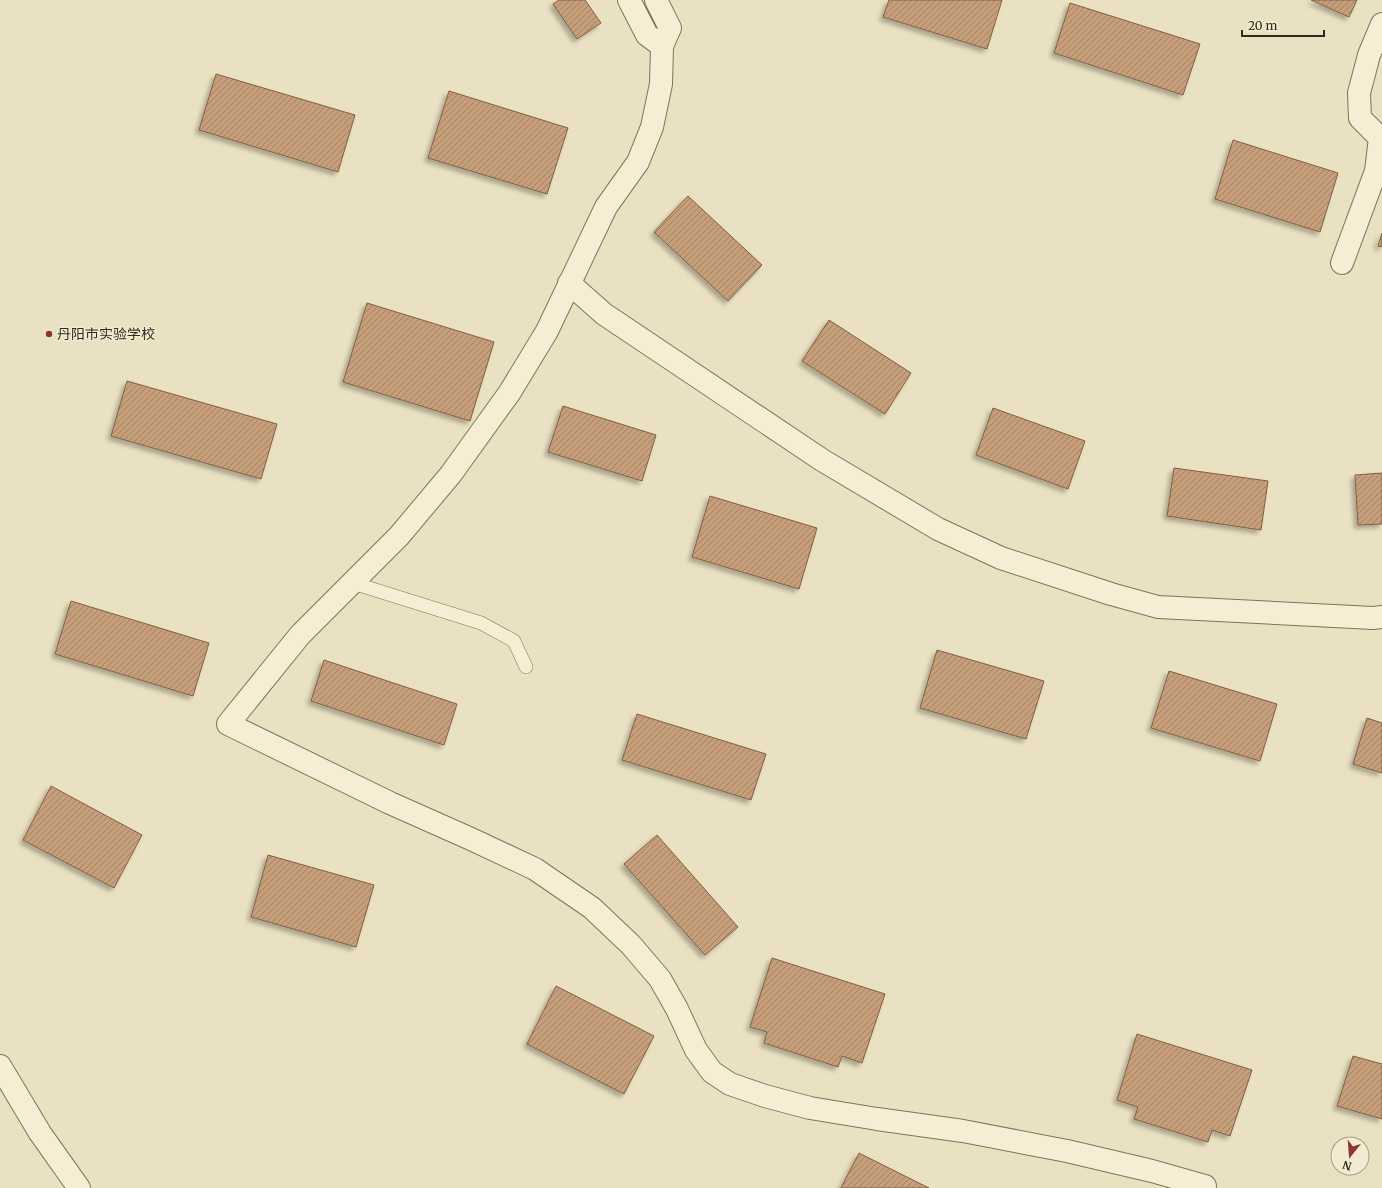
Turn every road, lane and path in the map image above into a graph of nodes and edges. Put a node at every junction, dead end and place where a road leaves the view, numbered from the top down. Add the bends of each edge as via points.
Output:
1 (629, 0) edge
2 (656, 0) edge
3 (1382, 24) edge
4 (662, 46) junction
5 (1342, 263) dead end
6 (569, 283) junction
7 (353, 583) junction
8 (1382, 617) edge
9 (526, 667) dead end
10 (0, 1066) edge
11 (1204, 1186) dead end
12 (79, 1188) edge

1 - 4 street via 647,35
2 - 4 street via 670,28
3 - 5 street via 1369,56 1359,92 1360,118 1380,138 1376,171
4 - 6 street via 661,84 652,127 638,162 606,207
6 - 7 street via 547,331 510,392 451,474 399,536
6 - 8 street via 604,314 822,460 938,528 1002,558 1158,607
7 - 9 lane via 481,623 514,641
7 - 11 street via 300,635 228,724 390,803 535,869 592,908 631,945 660,979 677,1008 696,1050 712,1072 730,1084 810,1108 963,1131 1067,1151
10 - 12 street via 40,1133

